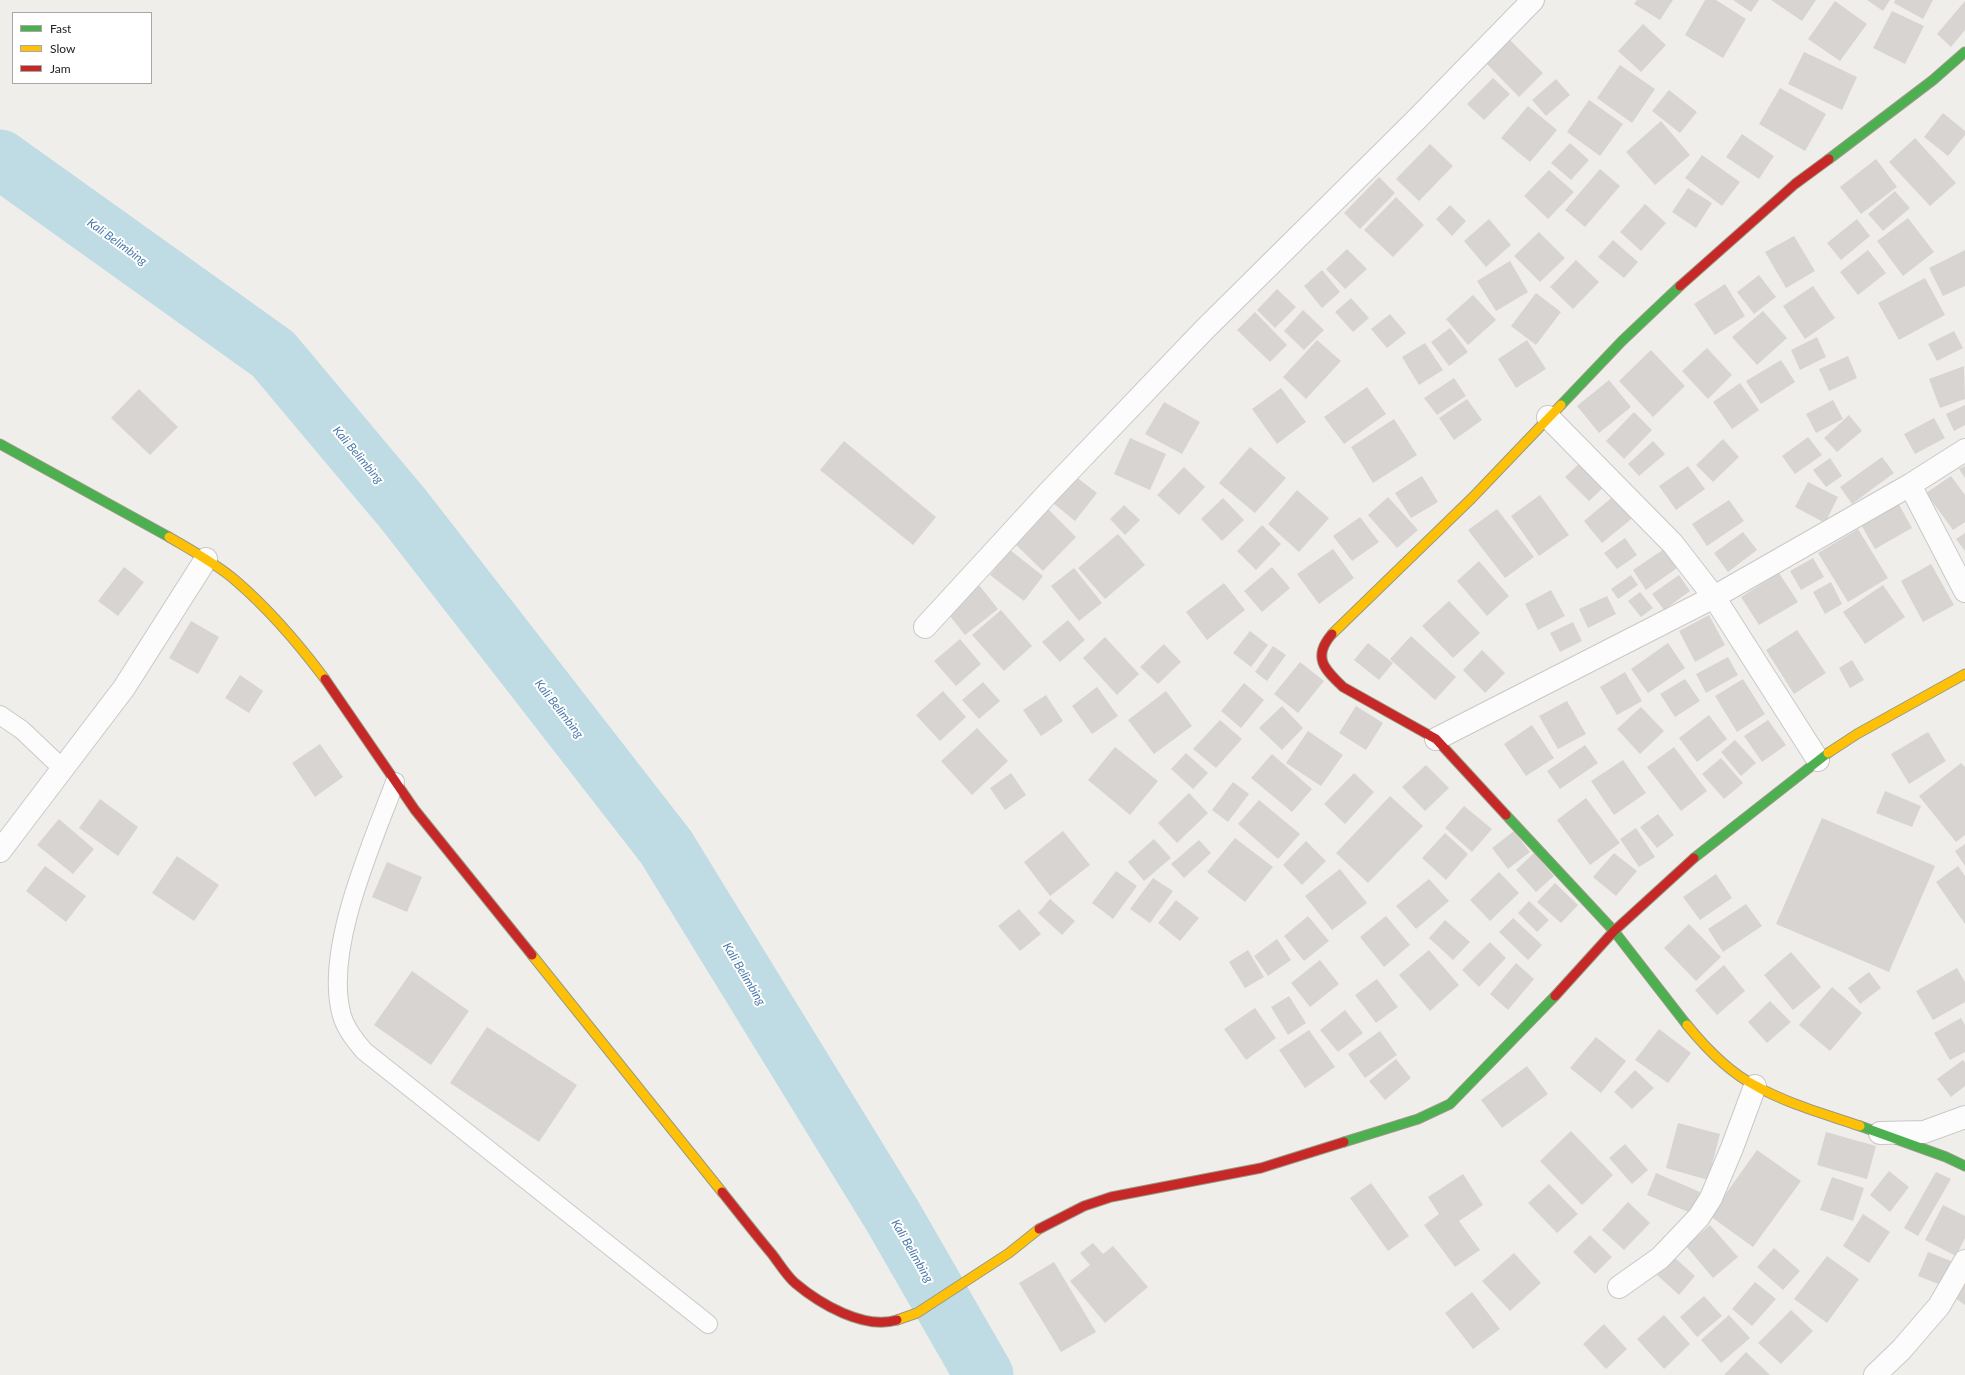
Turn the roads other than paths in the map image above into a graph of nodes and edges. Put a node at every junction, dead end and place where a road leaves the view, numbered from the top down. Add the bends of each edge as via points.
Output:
1 (1533, 0) edge
2 (1965, 52) edge
3 (1548, 416) junction
4 (0, 444) edge
5 (1965, 450) edge
6 (1910, 485) junction
7 (206, 559) junction
8 (1965, 591) edge
9 (1714, 597) junction
10 (926, 626) dead end
11 (1965, 674) edge
12 (0, 715) edge
13 (1436, 739) junction
14 (1818, 760) junction
15 (63, 769) junction
16 (395, 782) junction
17 (0, 851) edge
18 (1614, 931) junction
19 (1755, 1086) junction
20 (1965, 1117) edge
21 (1879, 1133) junction
22 (1965, 1166) edge
23 (1965, 1261) edge
24 (1619, 1287) dead end
25 (708, 1324) dead end
26 (1875, 1375) edge

1 - 10 street via 1204,330 1049,492
2 - 3 street via 1933,80 1795,184 1744,227 1622,341
3 - 9 street via 1673,544
3 - 13 street via 1472,498 1338,626 1323,644 1321,657 1324,665 1343,687
4 - 7 street
5 - 6 street
6 - 8 street
6 - 9 street
7 - 15 street via 124,688
7 - 16 street via 235,580 293,636 328,682
9 - 13 street
9 - 14 street
11 - 14 street via 1858,734
12 - 15 lane via 22,730
13 - 18 street
14 - 18 street via 1690,862
15 - 17 street
16 - 18 street via 507,926 794,1282 832,1308 883,1323 917,1313 1009,1253 1041,1228 1084,1206 1111,1197 1261,1168 1396,1127 1450,1104
16 - 25 lane via 347,917 338,992 341,1013 350,1032 364,1052
18 - 19 street via 1699,1040 1721,1061
19 - 21 street
19 - 24 street via 1711,1198 1698,1217 1660,1258
20 - 21 street via 1924,1132
21 - 22 street
23 - 26 street via 1939,1306 1901,1350

